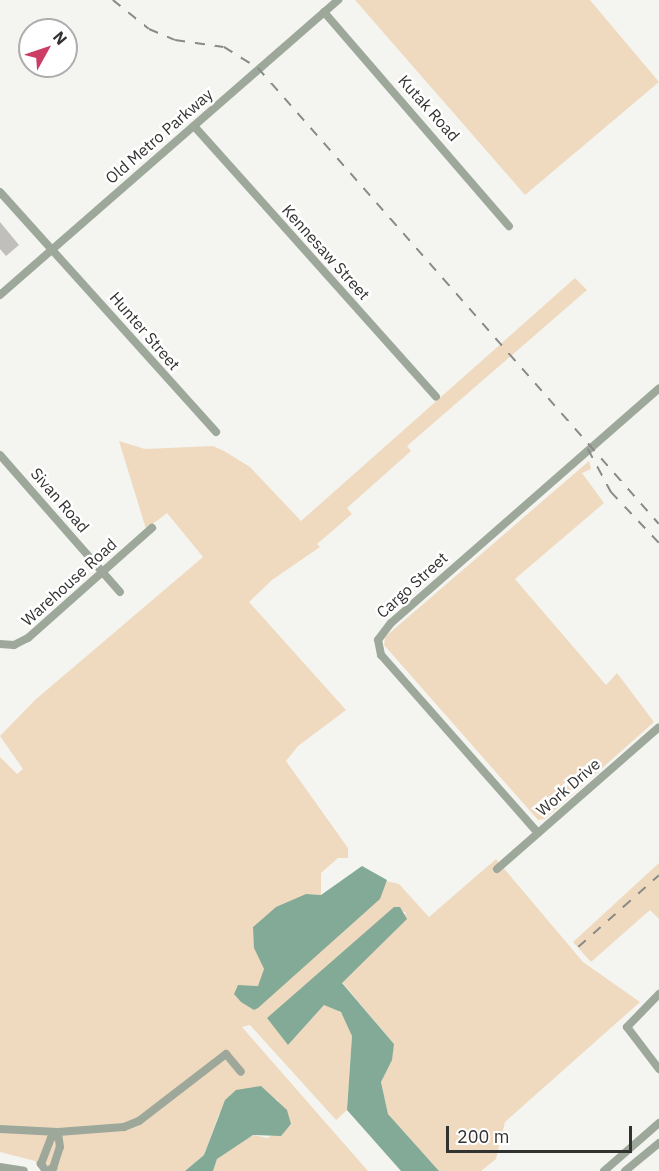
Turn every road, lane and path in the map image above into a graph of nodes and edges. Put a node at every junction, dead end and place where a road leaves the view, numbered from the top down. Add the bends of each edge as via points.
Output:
1 (338, 0) edge
2 (324, 12) junction
3 (194, 126) junction
4 (0, 192) edge
5 (508, 226) dead end
6 (53, 248) junction
7 (0, 295) edge
8 (659, 388) edge
9 (435, 397) dead end
10 (216, 432) dead end
11 (0, 455) edge
12 (153, 528) dead end
13 (103, 572) junction
14 (120, 592) dead end
15 (0, 644) edge
16 (659, 727) edge
17 (538, 833) junction
18 (497, 869) dead end
19 (659, 994) edge
20 (659, 1069) edge
21 (241, 1071) dead end
22 (659, 1123) edge
23 (0, 1129) edge
24 (58, 1133) junction
25 (49, 1143) junction
26 (659, 1143) edge
27 (60, 1147) junction
28 (0, 1167) edge
29 (24, 1171) edge
30 (46, 1171) edge
31 (604, 1171) edge
32 (625, 1171) edge

1 - 2 street, Old Metro Parkway
2 - 3 street, Old Metro Parkway
2 - 5 street, Kutak Road
3 - 6 street, Old Metro Parkway
3 - 9 street, Kennesaw Street
4 - 6 street, Hunter Street
6 - 7 street, Old Metro Parkway
6 - 10 street, Hunter Street
8 - 17 street, Cargo Street via 391,623 378,640 381,655
11 - 13 street, Sivan Road
12 - 13 street, Warehouse Road
13 - 14 street, Sivan Road
13 - 15 street, Warehouse Road via 28,638 14,645
16 - 17 street, Work Drive
17 - 18 street, Work Drive
19 - 20 street via 627,1027
21 - 24 street via 226,1054 139,1121 124,1127
22 - 31 street
23 - 24 street
24 - 25 street
24 - 27 street
25 - 27 street
25 - 30 street via 41,1164
26 - 32 street
27 - 30 street via 52,1168
28 - 29 street

